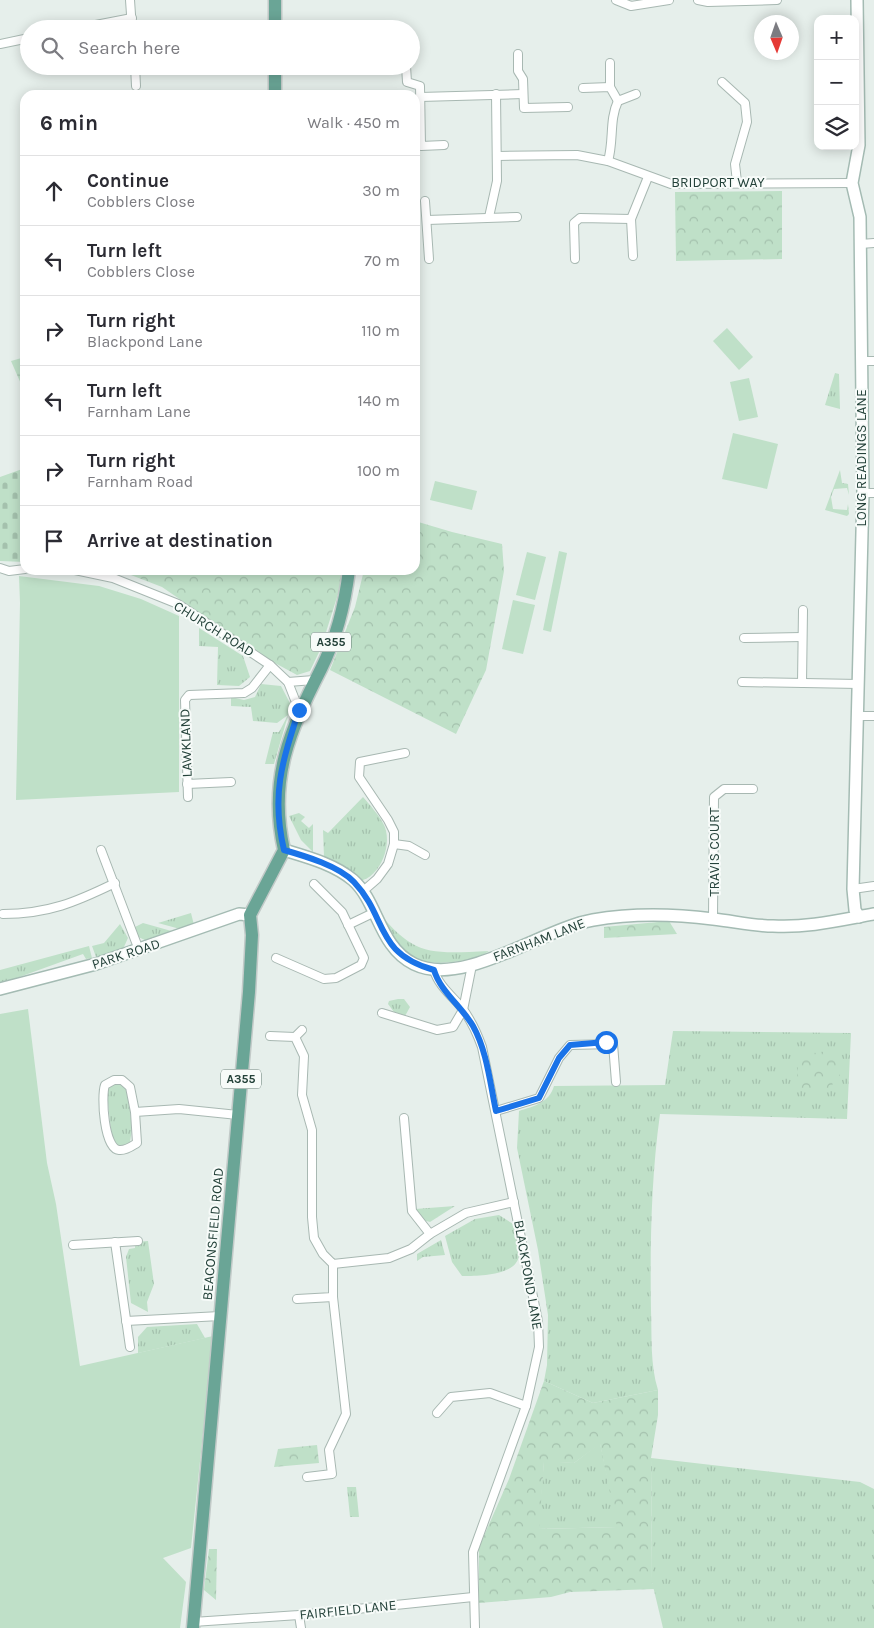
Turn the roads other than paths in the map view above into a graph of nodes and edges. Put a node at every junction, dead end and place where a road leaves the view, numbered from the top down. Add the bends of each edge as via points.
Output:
1 (130, 0) edge
2 (275, 0) edge
3 (616, 0) edge
4 (669, 0) edge
5 (698, 0) edge
6 (777, 0) edge
7 (858, 0) edge
8 (716, 1) edge
9 (132, 18) joint
10 (122, 20) edge
11 (275, 20) edge
12 (20, 40) edge
13 (0, 44) edge
14 (518, 54) dead end
15 (610, 63) dead end
16 (135, 75) edge
17 (275, 75) edge
18 (407, 75) edge
19 (722, 82) dead end
20 (136, 86) dead end
21 (610, 87) junction
22 (583, 88) dead end
23 (275, 90) edge
24 (420, 90) edge
25 (420, 90) edge
26 (731, 90) junction
27 (496, 94) junction
28 (523, 94) junction
29 (636, 94) dead end
30 (725, 96) dead end
31 (420, 97) junction
32 (618, 101) junction
33 (568, 107) dead end
34 (444, 145) dead end
35 (498, 156) junction
36 (608, 161) junction
37 (648, 177) junction
38 (737, 182) junction
39 (852, 183) junction
40 (425, 201) dead end
41 (489, 217) junction
42 (517, 217) dead end
43 (631, 219) junction
44 (427, 220) junction
45 (874, 243) edge
46 (860, 244) junction
47 (634, 256) dead end
48 (428, 259) dead end
49 (575, 259) dead end
50 (874, 360) edge
51 (861, 361) junction
52 (868, 493) edge
53 (0, 568) edge
54 (20, 570) edge
55 (99, 575) edge
56 (348, 575) edge
57 (802, 610) dead end
58 (802, 637) junction
59 (744, 638) dead end
60 (270, 665) junction
61 (314, 680) junction
62 (288, 682) junction
63 (742, 682) dead end
64 (802, 683) junction
65 (859, 684) junction
66 (299, 710) junction
67 (858, 716) junction
68 (874, 716) edge
69 (405, 753) dead end
70 (231, 782) dead end
71 (187, 784) junction
72 (753, 789) dead end
73 (188, 796) dead end
74 (394, 844) junction
75 (101, 850) dead end
76 (284, 850) junction
77 (425, 856) dead end
78 (115, 883) junction
79 (314, 884) dead end
80 (874, 886) edge
81 (853, 889) junction
82 (362, 892) junction
83 (373, 913) junction
84 (3, 914) dead end
85 (874, 914) edge
86 (250, 915) junction
87 (859, 917) junction
88 (712, 919) junction
89 (348, 925) junction
90 (139, 950) junction
91 (276, 958) dead end
92 (472, 965) junction
93 (434, 970) junction
94 (0, 989) edge
95 (463, 1010) junction
96 (382, 1013) dead end
97 (302, 1030) dead end
98 (270, 1036) dead end
99 (295, 1038) junction
100 (616, 1082) dead end
101 (496, 1111) junction
102 (135, 1112) junction
103 (238, 1115) junction
104 (404, 1118) dead end
105 (514, 1202) junction
106 (430, 1234) junction
107 (138, 1241) dead end
108 (115, 1242) junction
109 (73, 1245) dead end
110 (333, 1264) junction
111 (333, 1297) junction
112 (297, 1299) dead end
113 (220, 1316) junction
114 (126, 1321) junction
115 (130, 1347) dead end
116 (526, 1406) junction
117 (437, 1413) dead end
118 (307, 1477) dead end
119 (473, 1597) junction
120 (299, 1615) junction
121 (193, 1625) edge
122 (301, 1628) edge
123 (476, 1628) edge

1 - 9 street
2 - 11 main road
3 - 4 street via 630,6
5 - 8 street
6 - 8 street
7 - 39 street, LONG READINGS LANE via 859,145
9 - 10 street
12 - 13 street
14 - 28 street
15 - 21 street
16 - 20 street
17 - 23 main road
18 - 25 street via 407,82 420,86
19 - 26 street
21 - 22 street
21 - 32 street
24 - 31 street
26 - 30 street
26 - 38 street via 745,103 747,122 735,164
27 - 28 street
27 - 31 street
27 - 35 street
28 - 33 street via 524,108
29 - 32 street
31 - 34 street via 420,146
32 - 36 street
35 - 36 street, BRIDPORT WAY via 577,155
35 - 41 street via 497,181
36 - 37 street, BRIDPORT WAY
37 - 38 street, BRIDPORT WAY via 671,184
37 - 43 street
38 - 39 street, BRIDPORT WAY
39 - 46 street, LONG READINGS LANE via 860,217
40 - 44 street
41 - 42 street
41 - 44 street
43 - 47 street
43 - 49 street via 580,218 574,223
44 - 48 street
45 - 46 street
46 - 51 street, LONG READINGS LANE
50 - 51 street
51 - 52 street, LONG READINGS LANE
52 - 65 street, LONG READINGS LANE
53 - 54 street
55 - 60 street, CHURCH ROAD via 178,604
56 - 61 main road, A355 via 336,630
57 - 58 street
58 - 59 street
58 - 64 street
60 - 62 street, CHURCH ROAD
60 - 71 street, LAWKLAND via 244,693 188,695 184,700
61 - 62 street
61 - 66 main road, A355
62 - 66 street, CHURCH ROAD
63 - 64 street
64 - 65 street
65 - 67 street, LONG READINGS LANE
66 - 76 main road, A355 via 283,759 277,793
67 - 68 street
67 - 81 street, LONG READINGS LANE
69 - 74 street via 360,762 359,777 388,820 394,832
70 - 71 street
71 - 73 street, LAWKLAND
72 - 88 street, TRAVIS COURT via 724,789 714,797
74 - 77 street via 409,846
74 - 82 street via 388,864
75 - 78 street
76 - 82 street, FARNHAM LANE via 321,862 352,880
76 - 86 main road
78 - 84 street via 74,903 28,914
78 - 90 street
79 - 89 street via 342,912
80 - 81 street
81 - 87 street, LONG READINGS LANE
82 - 83 street, FARNHAM LANE
83 - 89 street
83 - 93 street, FARNHAM LANE via 394,950 414,964
85 - 87 street, FARNHAM LANE
86 - 90 street, PARK ROAD via 239,914
86 - 103 main road, BEACONSFIELD ROAD / A355 via 250,992
87 - 88 street, FARNHAM LANE via 811,926 772,926
88 - 92 street, FARNHAM LANE via 648,914 592,920 550,933
89 - 91 street via 364,958 361,965 336,978 324,979
90 - 94 street, PARK ROAD
92 - 93 street, FARNHAM LANE
92 - 95 street
93 - 95 street, BLACKPOND LANE via 436,978
95 - 96 street via 453,1027 437,1030
95 - 101 street, BLACKPOND LANE via 482,1047
97 - 99 street
98 - 99 street
99 - 110 street via 304,1056 302,1095 312,1130 314,1238
100 - 101 street via 613,1044 570,1045 559,1058 539,1098
101 - 105 street, BLACKPOND LANE
102 - 102 street via 137,1143 128,1149 113,1148 108,1138 102,1093 105,1085 122,1080 130,1088
102 - 103 street via 179,1109
103 - 113 main road, BEACONSFIELD ROAD / A355
104 - 106 street via 412,1211
105 - 106 street via 466,1213
105 - 116 street, BLACKPOND LANE via 538,1321 539,1346
106 - 110 street via 411,1249 389,1258
107 - 108 street
108 - 109 street
108 - 114 street
110 - 111 street
111 - 112 street
111 - 118 street via 346,1414 329,1450 332,1474
113 - 114 street
113 - 121 main road, BEACONSFIELD ROAD / A355
114 - 115 street
116 - 117 street via 490,1393 451,1397
116 - 119 street, BLACKPOND LANE via 473,1552
119 - 120 street, FAIRFIELD LANE
119 - 123 street, BLACKPOND LANE
120 - 121 street, FAIRFIELD LANE
120 - 122 street

